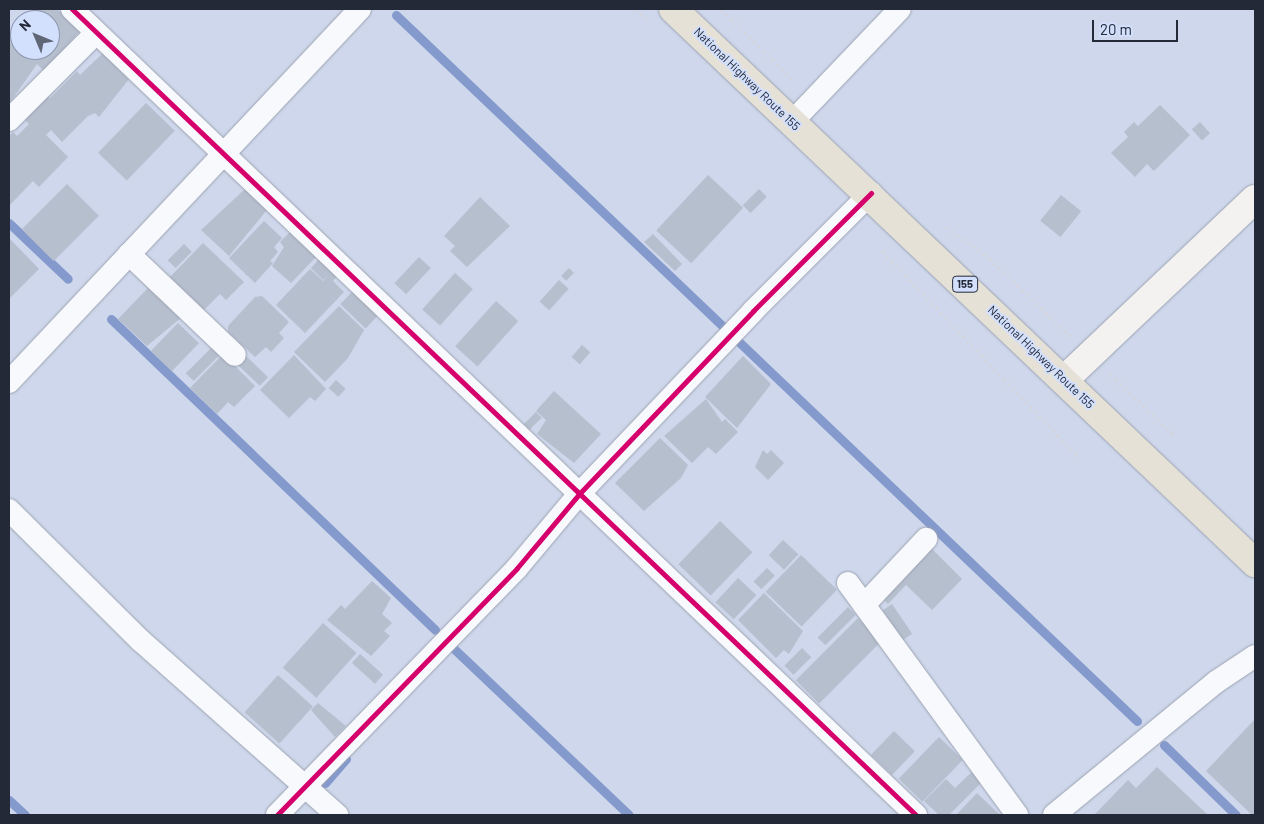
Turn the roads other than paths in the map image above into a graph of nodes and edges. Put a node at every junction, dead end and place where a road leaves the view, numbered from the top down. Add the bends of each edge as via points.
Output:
1 (72, 9) edge
2 (360, 9) edge
3 (673, 9) edge
4 (900, 9) edge
5 (96, 33) junction
6 (9, 120) edge
7 (792, 122) junction
8 (222, 156) junction
9 (871, 193) junction
10 (1255, 199) edge
11 (129, 254) junction
12 (235, 355) dead end
13 (1064, 380) junction
14 (9, 382) edge
15 (579, 494) junction
16 (9, 510) edge
17 (926, 539) dead end
18 (1255, 562) edge
19 (848, 583) dead end
20 (864, 605) junction
21 (1255, 656) edge
22 (306, 785) junction
23 (277, 815) edge
24 (338, 815) edge
25 (916, 815) edge
26 (1017, 815) edge
27 (1054, 815) edge

1 - 5 street
2 - 8 street
3 - 7 highway, National Highway Route 155 / 155
4 - 7 street
5 - 6 street
5 - 8 street
7 - 9 highway, National Highway Route 155 / 155
8 - 11 street
8 - 15 street
9 - 13 highway, National Highway Route 155 / 155
9 - 15 street
10 - 13 street
11 - 12 street
11 - 14 street
13 - 18 highway, National Highway Route 155 / 155
15 - 22 street via 517,568
15 - 25 street
16 - 22 street via 140,640
17 - 20 street
19 - 20 street
20 - 26 street
21 - 27 street via 1201,694
22 - 23 street
22 - 24 street

